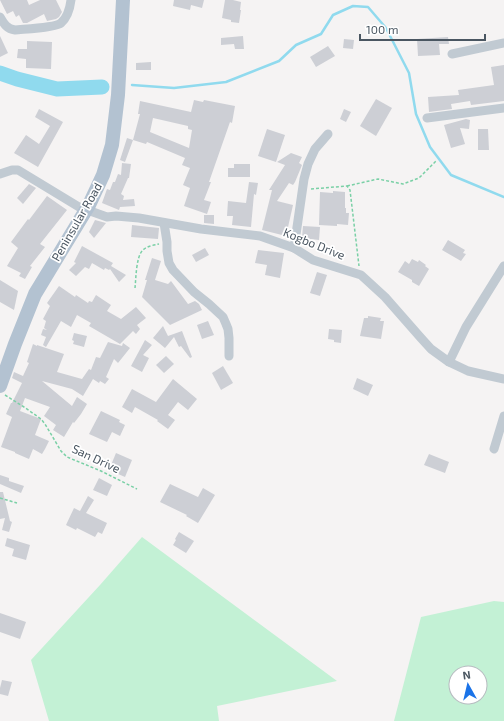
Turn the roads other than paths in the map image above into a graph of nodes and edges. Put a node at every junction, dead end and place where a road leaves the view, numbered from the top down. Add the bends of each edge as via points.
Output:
1 (71, 0) edge
2 (114, 0) edge
3 (123, 0) edge
4 (0, 17) edge
5 (504, 43) edge
6 (452, 54) dead end
7 (504, 108) edge
8 (427, 118) dead end
9 (328, 134) dead end
10 (0, 174) edge
11 (83, 209) junction
12 (164, 223) junction
13 (294, 248) junction
14 (504, 266) edge
15 (229, 356) dead end
16 (449, 362) junction
17 (0, 370) edge
18 (504, 379) edge
19 (2, 390) edge
20 (504, 416) edge
21 (494, 449) dead end

1 - 4 street via 69,11 62,22 55,26 11,30
2 - 11 main road, Peninsular Road via 104,148
3 - 11 main road, Peninsular Road via 118,95 112,145 103,175
5 - 6 street
7 - 8 street
9 - 13 street via 308,164
10 - 11 street, Kogbo Drive via 18,170
11 - 12 street, Kogbo Drive via 106,217 125,216
11 - 17 main road, Peninsular Road via 28,291
11 - 19 main road, Peninsular Road via 35,294 15,344
12 - 13 street, Kogbo Drive via 260,236
12 - 15 street via 172,270 223,317 229,338
13 - 16 street, Kogbo Drive via 313,260 361,275 385,297 431,349
14 - 16 street via 466,327
16 - 18 street, Kogbo Drive via 468,371
20 - 21 street

